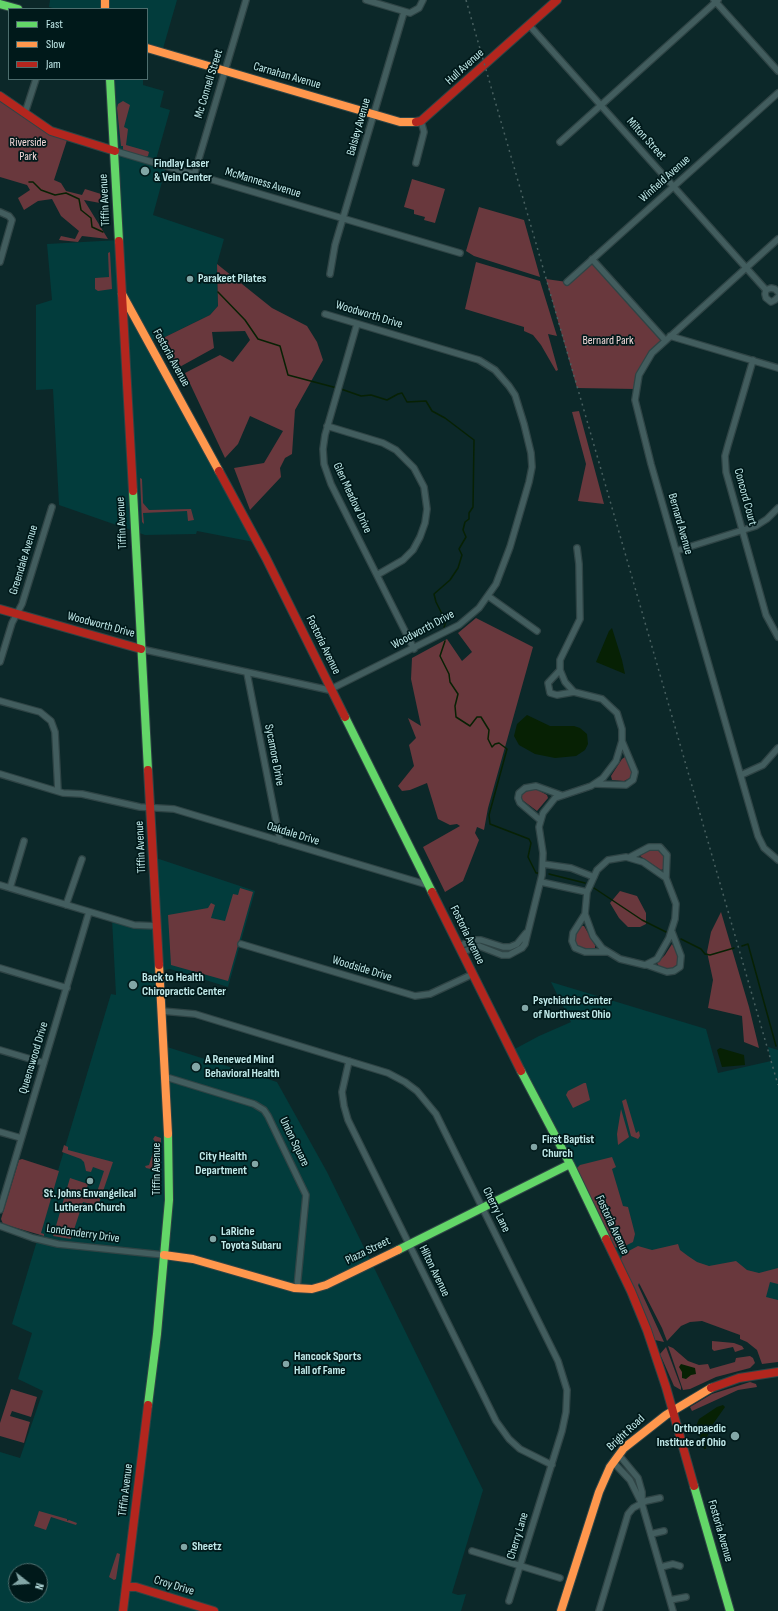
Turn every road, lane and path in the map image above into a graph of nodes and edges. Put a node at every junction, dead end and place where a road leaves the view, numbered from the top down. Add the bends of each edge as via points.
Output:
1 (246, 0) edge
2 (366, 0) edge
3 (423, 0) edge
4 (557, 0) edge
5 (716, 1) edge
6 (0, 4) edge
7 (14, 8) edge
8 (404, 12) junction
9 (529, 25) junction
10 (148, 48) edge
11 (224, 71) junction
12 (778, 71) edge
13 (36, 80) edge
14 (110, 80) edge
15 (778, 93) edge
16 (0, 96) edge
17 (601, 106) junction
18 (25, 113) junction
19 (374, 114) junction
20 (421, 121) junction
21 (560, 142) dead end
22 (115, 151) junction
23 (416, 163) dead end
24 (194, 175) junction
25 (674, 186) junction
26 (0, 212) edge
27 (343, 219) junction
28 (778, 239) edge
29 (460, 253) dead end
30 (592, 259) junction
31 (0, 262) edge
32 (747, 268) junction
33 (330, 274) dead end
34 (568, 282) dead end
35 (766, 290) junction
36 (778, 292) edge
37 (122, 294) junction
38 (778, 297) edge
39 (325, 314) dead end
40 (357, 324) junction
41 (668, 338) junction
42 (753, 360) junction
43 (778, 368) edge
44 (327, 426) junction
45 (52, 507) dead end
46 (778, 508) edge
47 (742, 531) junction
48 (577, 548) dead end
49 (676, 551) junction
50 (377, 576) junction
51 (488, 596) junction
52 (0, 609) edge
53 (17, 614) junction
54 (536, 631) dead end
55 (778, 637) edge
56 (142, 648) junction
57 (414, 648) junction
58 (0, 662) edge
59 (560, 670) junction
60 (247, 673) junction
61 (331, 689) junction
62 (574, 692) junction
63 (0, 700) edge
64 (622, 741) junction
65 (778, 748) edge
66 (0, 774) edge
67 (740, 775) junction
68 (596, 784) junction
69 (58, 791) junction
70 (561, 795) junction
71 (151, 808) junction
72 (540, 820) junction
73 (280, 841) junction
74 (24, 842) dead end
75 (630, 857) junction
76 (82, 859) dead end
77 (778, 860) edge
78 (543, 864) junction
79 (594, 877) junction
80 (666, 878) junction
81 (541, 882) junction
82 (0, 885) edge
83 (429, 885) junction
84 (10, 888) junction
85 (588, 892) junction
86 (66, 905) junction
87 (89, 912) junction
88 (585, 914) junction
89 (157, 926) junction
90 (672, 932) junction
91 (241, 944) dead end
92 (461, 949) junction
93 (607, 952) junction
94 (647, 965) junction
95 (0, 968) edge
96 (473, 974) junction
97 (66, 988) junction
98 (162, 1011) junction
99 (0, 1050) edge
100 (348, 1061) junction
101 (44, 1063) junction
102 (166, 1077) junction
103 (0, 1132) edge
104 (21, 1138) junction
105 (570, 1164) junction
106 (482, 1208) junction
107 (0, 1210) edge
108 (0, 1226) edge
109 (409, 1244) junction
110 (164, 1255) junction
111 (297, 1288) junction
112 (778, 1372) edge
113 (673, 1410) junction
114 (619, 1455) junction
115 (613, 1462) junction
116 (552, 1465) junction
117 (660, 1498) dead end
118 (642, 1504) junction
119 (664, 1531) dead end
120 (651, 1534) junction
121 (472, 1550) dead end
122 (520, 1566) junction
123 (680, 1566) dead end
124 (660, 1567) junction
125 (560, 1578) dead end
126 (126, 1587) junction
127 (686, 1596) dead end
128 (670, 1600) junction
129 (509, 1601) dead end
130 (123, 1611) edge
131 (214, 1611) edge
132 (561, 1611) edge
133 (599, 1611) edge
134 (673, 1611) edge
135 (730, 1611) edge

1 - 11 street, Mc Connell Street
2 - 8 street
3 - 8 street via 414,12
4 - 9 main road, Hull Avenue
5 - 12 street
5 - 17 street
6 - 7 main road
8 - 19 street, Balsley Avenue
9 - 17 street, Milton Street
9 - 20 main road, Hull Avenue
10 - 11 main road, Carnahan Avenue
11 - 19 main road, Carnahan Avenue
11 - 24 street, Mc Connell Street
13 - 18 street
14 - 22 main road, Tiffin Avenue
15 - 25 street, Winfield Avenue
16 - 18 main road, McManness Avenue
17 - 21 street
17 - 25 street, Milton Street
18 - 22 main road, McManness Avenue via 50,131
19 - 20 main road, Carnahan Avenue via 408,124
19 - 27 street, Balsley Avenue
20 - 23 street via 424,132
22 - 24 street, McManness Avenue
22 - 37 main road, Tiffin Avenue
24 - 27 street, McManness Avenue
25 - 30 street, Winfield Avenue
25 - 32 street, Milton Street
26 - 31 street via 12,220
27 - 29 street, McManness Avenue
27 - 33 street, Balsley Avenue via 333,250
28 - 32 street, Bernard Avenue
30 - 34 street, Winfield Avenue
30 - 41 street
32 - 35 street, Milton Street
32 - 41 street, Bernard Avenue
35 - 36 street via 773,288
35 - 38 street, Milton Street via 765,296 769,301
37 - 56 main road, Tiffin Avenue
37 - 61 main road, Fostoria Avenue via 256,538
39 - 40 street, Woodworth Drive
40 - 44 street, Glen Meadow Drive
40 - 51 street, Woodworth Drive via 479,360 500,374 515,395 531,452 531,474 504,567
41 - 42 street
41 - 49 street, Bernard Avenue via 652,352 644,364 637,382 635,400
42 - 43 street
42 - 47 street, Concord Court via 728,445 725,464
44 - 50 street, Glen Meadow Drive via 323,449 327,474
44 - 50 street via 383,443 396,450 414,468 424,487 426,516 420,537 403,560
45 - 53 street, Greendale Avenue
46 - 47 street via 762,523
47 - 49 street
47 - 55 street, Concord Court via 766,615
48 - 59 street via 580,619 560,660
49 - 67 street, Bernard Avenue
50 - 57 street, Glen Meadow Drive
51 - 54 street
51 - 57 street, Woodworth Drive via 465,621
52 - 53 main road, Woodworth Drive
53 - 56 main road, Woodworth Drive
53 - 58 street, Greendale Avenue
56 - 60 street, Woodworth Drive
56 - 71 main road, Tiffin Avenue
57 - 61 street, Woodworth Drive
59 - 62 street via 565,682
59 - 62 street via 548,683 550,693 557,696
60 - 61 street, Woodworth Drive
60 - 73 street, Sycamore Drive
61 - 83 main road, Fostoria Avenue
62 - 64 street via 602,699 612,707 621,722
63 - 69 street via 40,712 51,722 55,732
64 - 68 street via 613,767
64 - 68 street via 634,768 633,780 623,785
65 - 67 street via 763,765
66 - 69 street, Oakdale Drive
67 - 77 street, Bernard Avenue via 759,839 769,854
68 - 70 street
69 - 71 street, Oakdale Drive
70 - 72 street via 549,803
70 - 72 street via 536,786 525,788 519,793 520,803
71 - 73 street, Oakdale Drive via 174,809
71 - 89 main road, Tiffin Avenue
72 - 78 street
73 - 83 street, Oakdale Drive
74 - 84 street
75 - 79 street via 608,860 599,867
75 - 80 street via 643,862
75 - 80 street via 649,847 660,847 667,855
76 - 86 street
78 - 79 street via 571,868
78 - 81 street
79 - 85 street
80 - 90 street via 676,904
81 - 85 street
81 - 92 street via 527,933 517,944 510,948 473,940
82 - 84 street
83 - 92 main road, Fostoria Avenue
84 - 86 street
85 - 88 street
86 - 87 street
87 - 89 street via 134,925
87 - 97 street, Queenswood Drive
88 - 93 street via 593,936
88 - 93 street via 573,933 574,948 584,952
89 - 98 main road, Tiffin Avenue
90 - 94 street via 657,959
90 - 94 street via 681,956 680,967 667,972
91 - 96 street, Woodside Drive via 415,996 430,994
92 - 96 main road, Fostoria Avenue
93 - 94 street via 627,962
95 - 97 street
96 - 105 main road, Fostoria Avenue
97 - 101 street, Queenswood Drive
98 - 100 street, Cherry Lane via 195,1014
98 - 102 main road, Tiffin Avenue
99 - 101 street
100 - 106 street, Cherry Lane via 393,1076 422,1096 436,1114
100 - 109 street, Hilton Avenue via 343,1084 346,1113 362,1151
101 - 104 street, Queenswood Drive
102 - 110 main road, Tiffin Avenue via 170,1172
102 - 111 street, Union Square via 254,1104 268,1116 306,1194
103 - 104 street
104 - 107 street, Queenswood Drive
105 - 106 main road, Plaza Street
105 - 113 main road, Fostoria Avenue via 643,1320
106 - 109 main road, Plaza Street
106 - 116 street, Cherry Lane via 564,1375 566,1412
108 - 110 street, Londonderry Drive via 58,1244
109 - 111 main road, Plaza Street via 326,1285 312,1289
109 - 116 street, Hilton Avenue via 500,1427 520,1449
110 - 111 main road, Plaza Street via 204,1261
110 - 126 main road, Tiffin Avenue via 157,1334
112 - 113 main road, Bright Road via 723,1382
113 - 114 main road, Bright Road via 641,1433
113 - 135 main road, Fostoria Avenue
114 - 115 main road, Bright Road
114 - 118 street via 638,1478
115 - 118 street via 630,1480
115 - 132 main road, Bright Road via 599,1492
116 - 122 street, Cherry Lane
117 - 118 street
118 - 120 street
118 - 133 street via 630,1511 625,1520
119 - 120 street
120 - 124 street
121 - 122 street
122 - 125 street
122 - 129 street, Cherry Lane
123 - 124 street via 673,1564
124 - 128 street
126 - 130 main road, Tiffin Avenue
126 - 131 main road, Croy Drive via 136,1587
127 - 128 street
128 - 134 street

